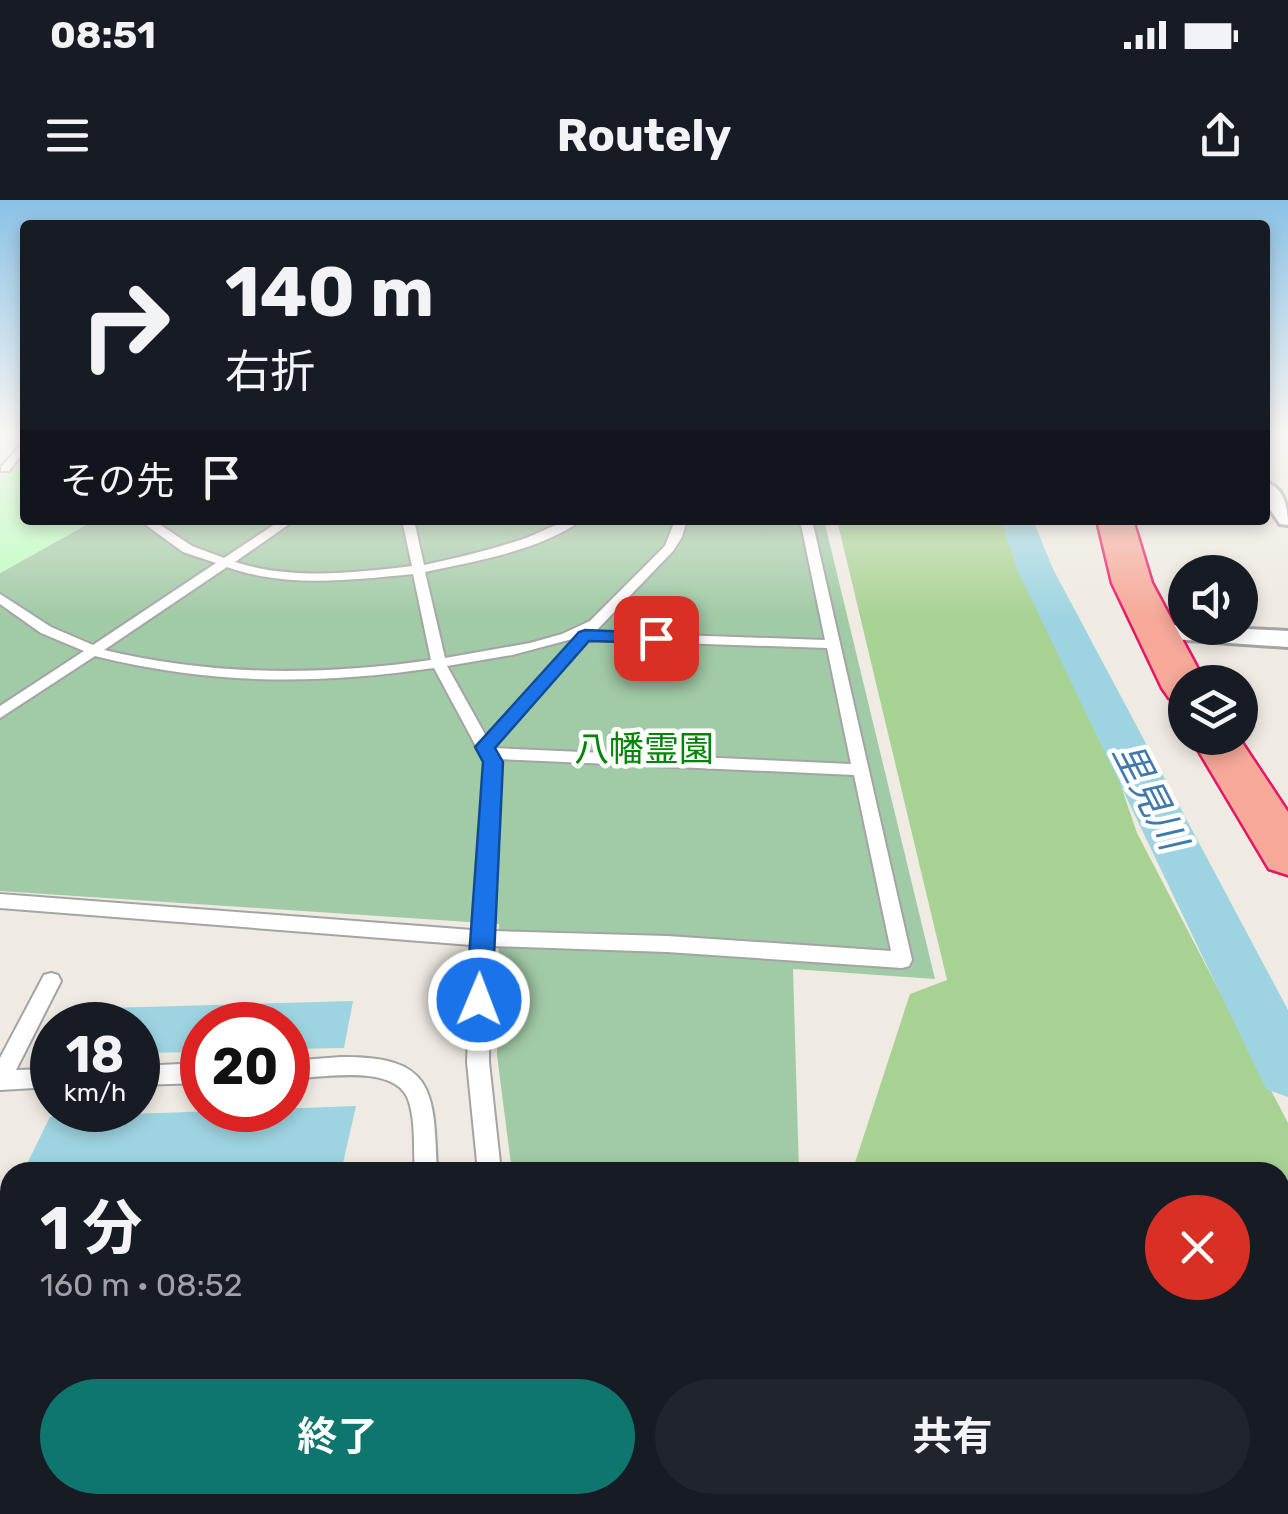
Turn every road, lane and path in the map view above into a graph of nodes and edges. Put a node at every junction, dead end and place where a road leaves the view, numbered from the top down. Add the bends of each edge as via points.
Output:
1 (1270, 495) edge
2 (1288, 519) edge
3 (151, 525) edge
4 (282, 525) edge
5 (409, 525) edge
6 (563, 525) edge
7 (680, 525) edge
8 (807, 525) edge
9 (1116, 525) edge
10 (226, 562) junction
11 (418, 571) junction
12 (0, 598) edge
13 (590, 630) junction
14 (1154, 632) junction
15 (1288, 640) edge
16 (832, 644) junction
17 (94, 649) junction
18 (439, 664) junction
19 (1172, 665) edge
20 (0, 713) edge
21 (486, 750) junction
22 (1226, 755) edge
23 (862, 770) junction
24 (1288, 855) edge
25 (0, 901) edge
26 (481, 938) junction
27 (51, 981) dead end
28 (310, 1069) edge
29 (30, 1079) edge
30 (0, 1080) edge
31 (425, 1162) edge
32 (488, 1162) edge

1 - 2 street
3 - 10 lane via 173,542
4 - 10 lane
5 - 11 lane
6 - 11 lane via 486,555
7 - 13 lane via 675,542
8 - 16 lane
9 - 14 highway
10 - 11 lane via 298,575
10 - 17 lane
11 - 18 lane
12 - 17 lane via 44,630
13 - 16 lane
13 - 18 lane
13 - 21 lane
14 - 15 street
14 - 19 highway
16 - 23 lane
17 - 18 lane via 167,667 269,677
17 - 20 lane
18 - 21 lane
21 - 23 lane
21 - 26 lane via 493,762
22 - 24 highway
23 - 26 lane via 902,960
25 - 26 lane
26 - 32 lane via 478,1062
27 - 30 lane
28 - 31 lane via 380,1067 413,1081
29 - 30 lane

